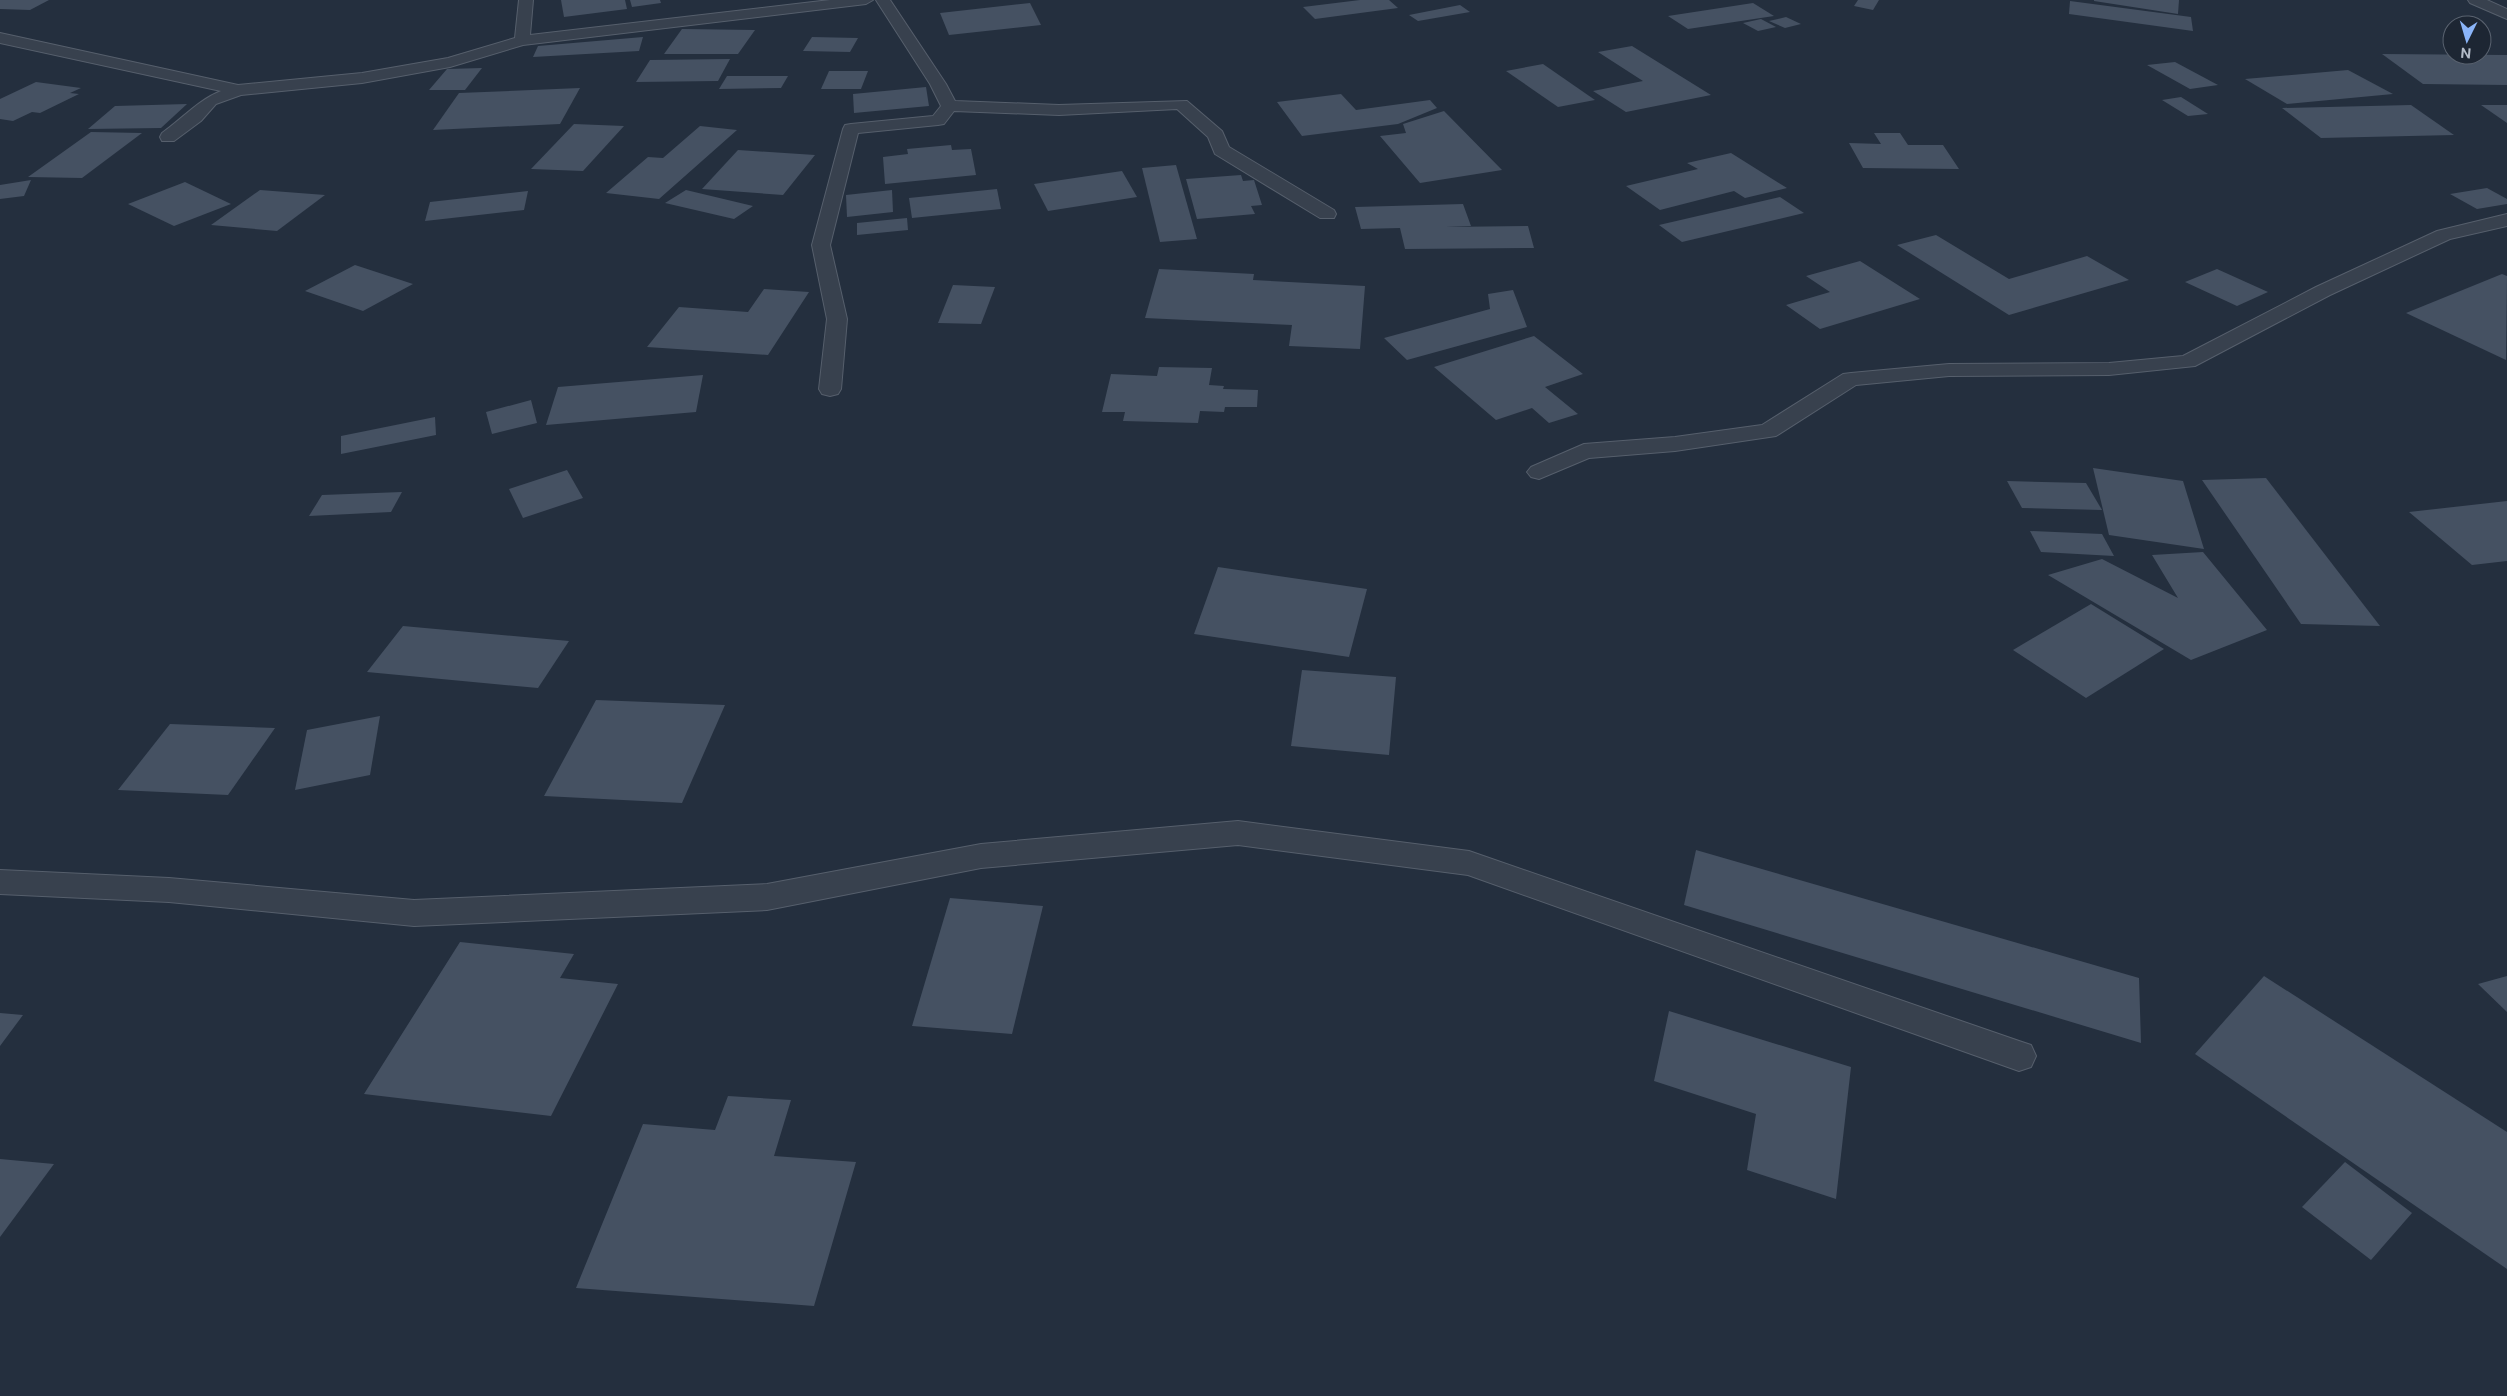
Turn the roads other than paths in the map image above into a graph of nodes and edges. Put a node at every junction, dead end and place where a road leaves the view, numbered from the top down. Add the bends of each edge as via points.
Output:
1 (526, 0) edge
2 (866, 0) edge
3 (883, 0) edge
4 (2475, 0) edge
5 (2507, 15) edge
6 (0, 38) edge
7 (522, 41) junction
8 (238, 90) junction
9 (949, 106) junction
10 (168, 137) dead end
11 (1327, 214) dead end
12 (2507, 220) edge
13 (830, 389) dead end
14 (1539, 472) dead end
15 (0, 882) edge
16 (2019, 1056) dead end

1 - 7 street
2 - 7 street
3 - 9 street
4 - 5 street
6 - 8 street
7 - 8 street via 450,62 362,78
8 - 10 street via 210,101
9 - 11 street via 1059,110 1181,104 1216,135 1221,150
9 - 13 street via 938,120 851,129 821,245 837,319
12 - 14 street via 2444,235 2323,291 2188,362 2109,369 1949,370 1851,379 1768,431 1675,444 1584,451
15 - 16 street via 169,890 414,913 767,897 981,856 1238,833 1469,863

